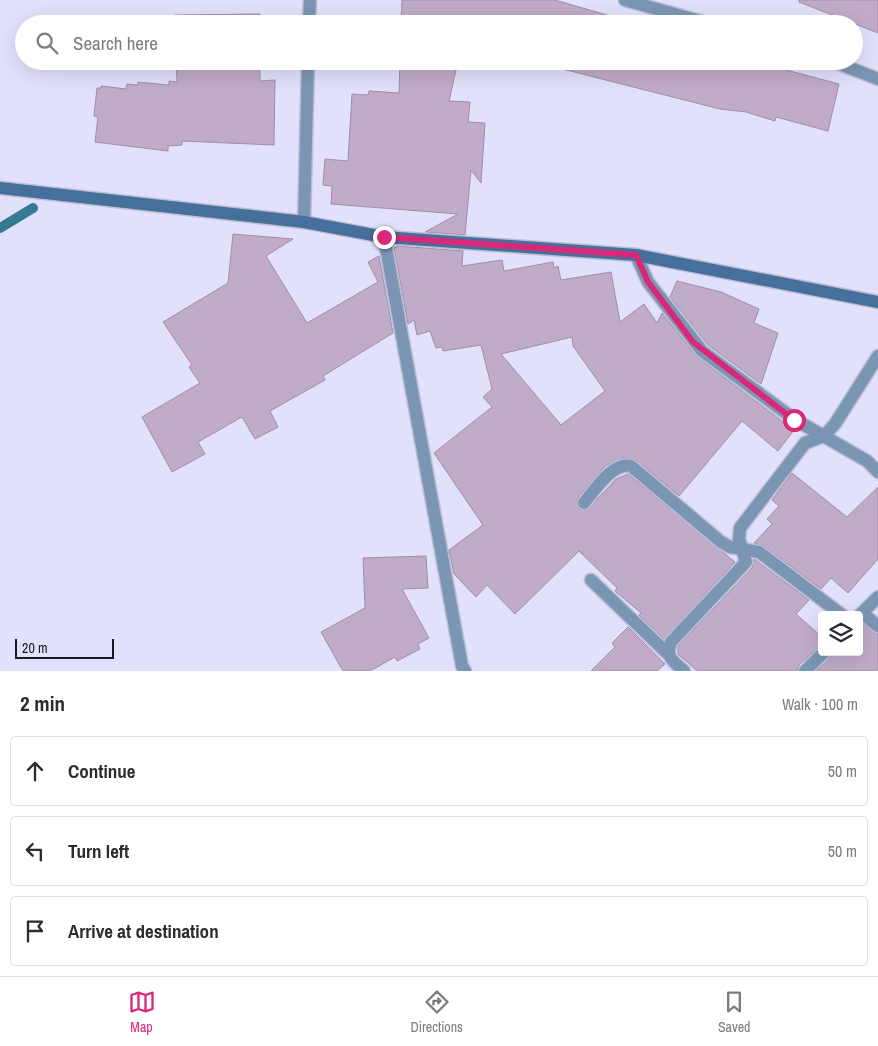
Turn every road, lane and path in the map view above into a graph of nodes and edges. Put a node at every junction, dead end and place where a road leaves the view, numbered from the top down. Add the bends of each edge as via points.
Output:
1 (310, 0) edge
2 (625, 0) edge
3 (309, 15) edge
4 (678, 15) edge
5 (308, 70) edge
6 (855, 70) edge
7 (878, 79) edge
8 (0, 188) edge
9 (304, 222) junction
10 (384, 237) junction
11 (636, 255) junction
12 (878, 302) edge
13 (878, 356) edge
14 (824, 436) junction
15 (878, 472) edge
16 (584, 503) dead end
17 (742, 550) junction
18 (591, 580) dead end
19 (878, 597) edge
20 (837, 611) edge
21 (863, 612) edge
22 (863, 615) edge
23 (878, 626) edge
24 (667, 653) junction
25 (820, 656) edge
26 (466, 671) edge
27 (684, 671) edge
28 (805, 671) edge

1 - 3 street
2 - 4 street
5 - 9 street
6 - 7 street
8 - 9 street
9 - 10 street
10 - 11 street
10 - 26 street via 459,648
11 - 12 street
11 - 14 street via 648,282 702,351 794,420
13 - 14 street
14 - 15 street via 867,461
14 - 17 street via 805,443 740,528
16 - 17 street via 613,470 631,466 721,542
17 - 20 street via 759,552
17 - 24 street via 746,562 671,642
18 - 24 street
19 - 21 street
22 - 23 street
24 - 27 street
25 - 28 street

